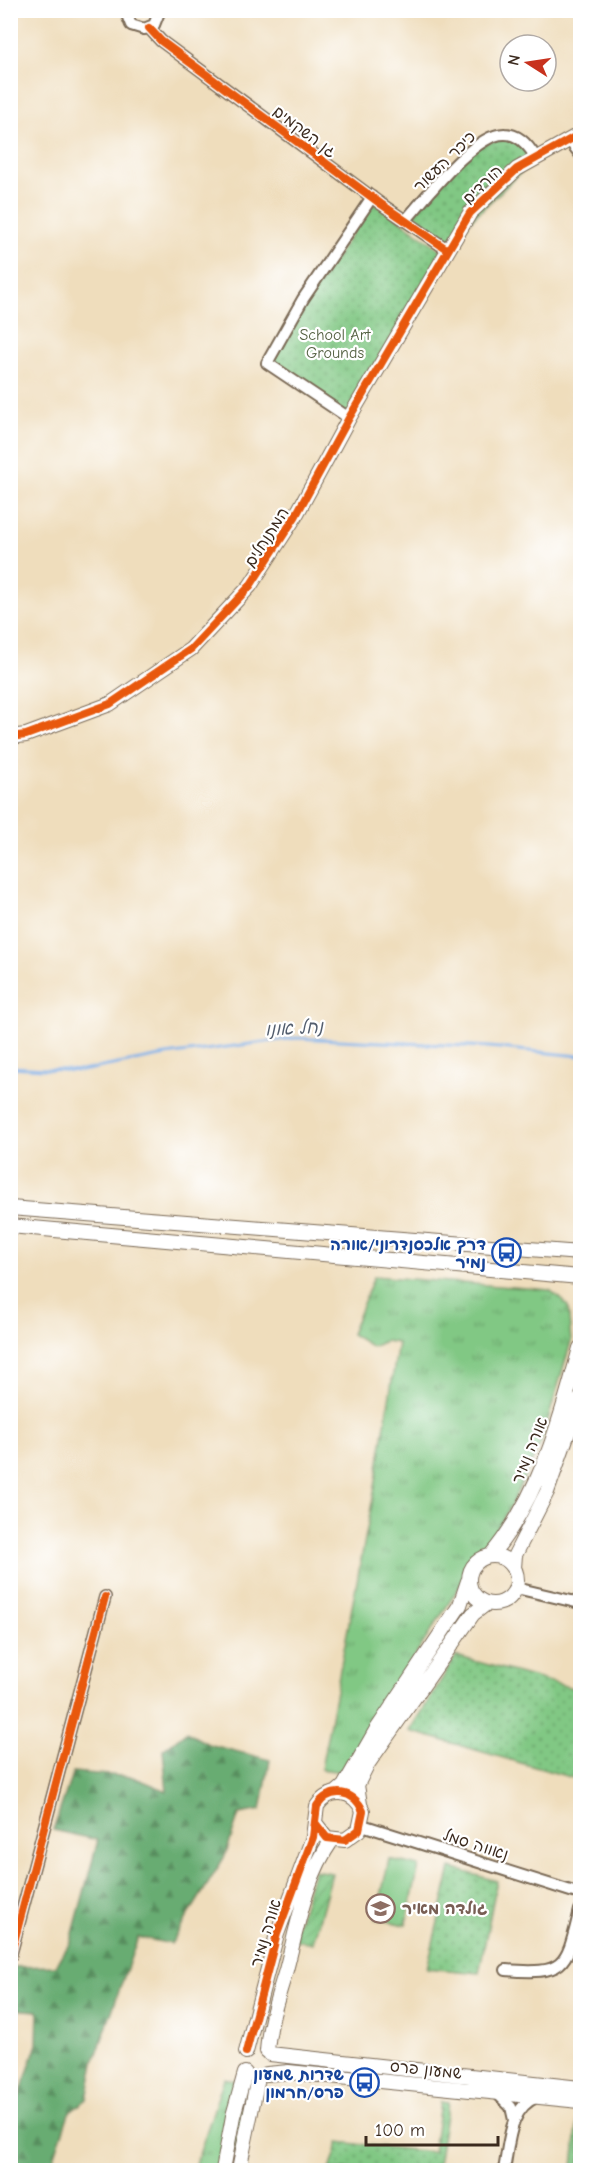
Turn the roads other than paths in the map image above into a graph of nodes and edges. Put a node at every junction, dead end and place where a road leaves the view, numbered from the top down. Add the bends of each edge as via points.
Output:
1 (125, 10) edge
2 (159, 10) edge
3 (149, 28) junction
4 (575, 137) edge
5 (580, 154) edge
6 (536, 158) junction
7 (372, 197) junction
8 (405, 221) junction
9 (448, 250) junction
10 (349, 418) junction
11 (10, 736) edge
12 (10, 1208) edge
13 (17, 1227) edge
14 (580, 1247) edge
15 (566, 1252) junction
16 (580, 1253) edge
17 (564, 1276) junction
18 (580, 1277) edge
19 (580, 1284) edge
20 (580, 1348) edge
21 (580, 1399) edge
22 (491, 1556) junction
23 (514, 1568) junction
24 (468, 1581) junction
25 (516, 1588) junction
26 (105, 1597) dead end
27 (580, 1603) edge
28 (486, 1604) junction
29 (337, 1792) junction
30 (360, 1804) junction
31 (316, 1824) junction
32 (362, 1825) junction
33 (332, 1840) junction
34 (580, 1894) edge
35 (580, 1910) edge
36 (10, 1957) edge
37 (506, 1970) dead end
38 (246, 2052) junction
39 (268, 2052) junction
40 (257, 2075) junction
41 (580, 2088) edge
42 (497, 2093) junction
43 (537, 2097) junction
44 (580, 2101) edge
45 (514, 2121) junction
46 (223, 2170) edge
47 (239, 2170) edge
48 (504, 2170) edge

1 - 3 street, גן השקמים via 131,26
2 - 3 street via 157,21
3 - 7 street, גן השקמים via 161,41
4 - 5 street
4 - 6 street, הורדים
6 - 8 street, כיכר העשור via 530,146 513,135 503,133 489,138 454,167
6 - 9 street, הורדים via 509,176 470,213
7 - 8 street, גן השקמים
7 - 10 street via 303,299 267,363
8 - 9 street, גן השקמים
9 - 10 street, המתנחלים
10 - 11 street, המתנחלים via 295,517 250,586 191,649 110,705 26,735
12 - 15 street
13 - 17 street
14 - 15 street
15 - 16 street
17 - 18 street
17 - 19 street
20 - 22 street, אורה נמיר via 535,1482 516,1522
21 - 23 street, אורה נמיר via 547,1492 515,1556
22 - 23 street via 504,1558
22 - 24 street via 474,1564
23 - 25 street
24 - 28 street via 472,1593
24 - 29 street via 460,1605
25 - 27 street
25 - 28 street via 504,1602
26 - 36 street
28 - 30 street via 473,1614 367,1766 357,1785
29 - 30 street via 350,1794
29 - 31 street via 320,1800
30 - 32 street
31 - 33 street
31 - 38 street, אורה נמיר via 277,1934
32 - 33 street via 350,1838
32 - 34 street, נאווה סמל
33 - 39 street, אורה נמיר via 318,1861 301,1910 272,2016
35 - 37 street via 569,1955 560,1965 542,1973
38 - 39 street via 258,2047
38 - 40 street via 242,2064
39 - 40 street via 272,2067
39 - 41 street, שמעון פרס
40 - 42 street, שמעון פרס via 289,2072
40 - 46 street via 233,2116
40 - 47 street
42 - 43 street, שמעון פרס
42 - 45 street via 511,2107
43 - 44 street, שמעון פרס
43 - 45 street via 521,2108
45 - 48 street

